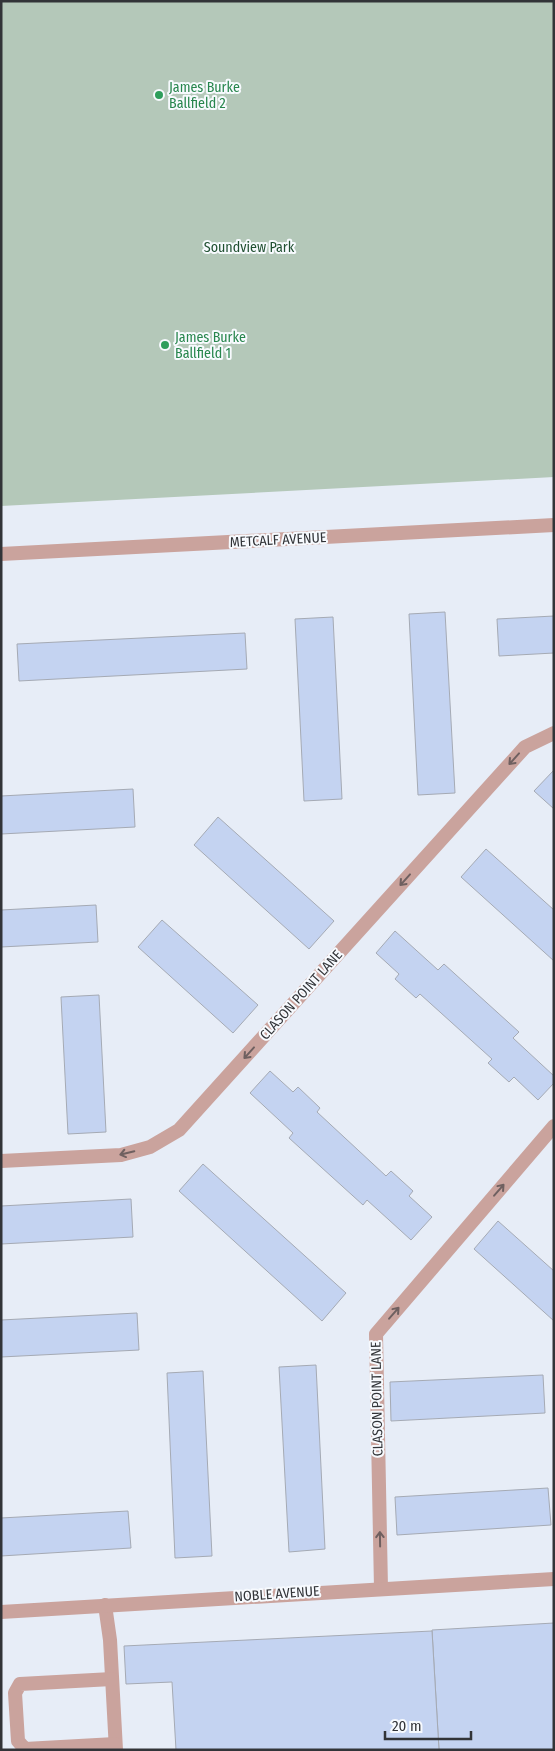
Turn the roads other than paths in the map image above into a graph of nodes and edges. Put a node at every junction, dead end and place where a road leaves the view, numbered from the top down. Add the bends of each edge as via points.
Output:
1 (554, 525) edge
2 (1, 554) edge
3 (554, 733) edge
4 (554, 1126) edge
5 (1, 1161) edge
6 (554, 1579) edge
7 (381, 1588) junction
8 (105, 1605) junction
9 (1, 1612) edge
10 (112, 1680) junction
11 (116, 1747) edge

1 - 2 street, METCALF AVENUE
3 -> 5 street, CLASON POINT LANE via 525,747 179,1130 150,1147 121,1155
7 -> 4 street, CLASON POINT LANE via 376,1334
6 - 7 street, NOBLE AVENUE
7 - 8 street, NOBLE AVENUE
8 - 9 street, NOBLE AVENUE
8 - 10 street
10 - 11 street
10 - 11 street via 20,1684 15,1693 18,1741 26,1749

